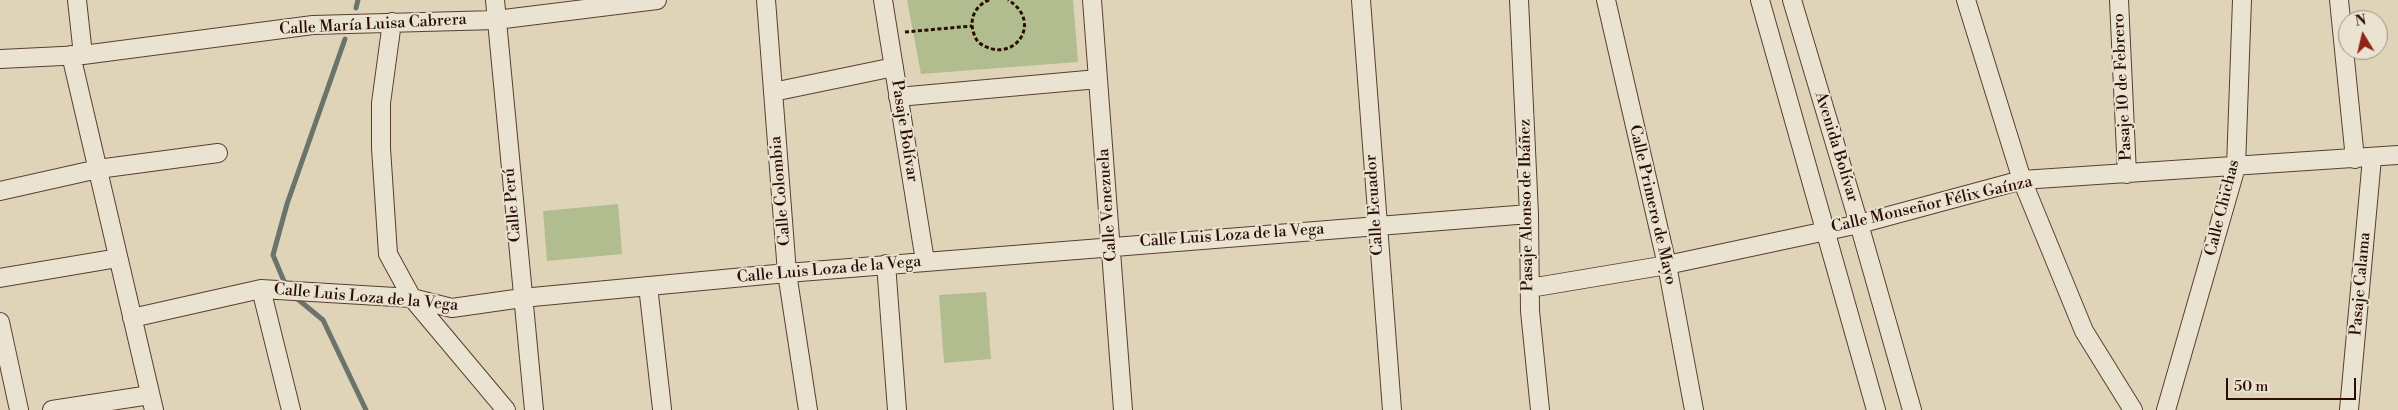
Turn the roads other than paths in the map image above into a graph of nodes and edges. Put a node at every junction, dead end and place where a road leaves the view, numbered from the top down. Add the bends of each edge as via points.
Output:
1 (77, 0) edge
2 (495, 0) edge
3 (657, 0) edge
4 (766, 0) edge
5 (884, 0) edge
6 (1092, 0) edge
7 (1361, 0) edge
8 (1519, 0) edge
9 (1606, 0) edge
10 (1760, 0) edge
11 (1792, 0) edge
12 (1966, 0) edge
13 (2119, 0) edge
14 (2242, 0) edge
15 (2339, 0) edge
16 (496, 20) junction
17 (392, 22) junction
18 (77, 55) junction
19 (0, 59) edge
20 (894, 67) junction
21 (1098, 79) junction
22 (773, 92) junction
23 (898, 97) junction
24 (218, 153) dead end
25 (2398, 155) edge
26 (2364, 158) junction
27 (2236, 167) junction
28 (98, 170) junction
29 (2127, 174) junction
30 (2022, 180) junction
31 (0, 191) edge
32 (1530, 214) junction
33 (1859, 224) junction
34 (1376, 225) junction
35 (1824, 230) junction
36 (1111, 246) junction
37 (118, 258) junction
38 (925, 261) junction
39 (886, 264) junction
40 (1667, 265) junction
41 (787, 272) junction
42 (0, 278) edge
43 (648, 286) junction
44 (1530, 288) junction
45 (261, 289) junction
46 (412, 298) junction
47 (522, 298) junction
48 (132, 318) junction
49 (0, 322) edge
50 (152, 402) edge
51 (662, 409) edge
52 (19, 410) edge
53 (52, 410) edge
54 (291, 410) edge
55 (506, 410) edge
56 (534, 410) edge
57 (808, 410) edge
58 (896, 410) edge
59 (1123, 410) edge
60 (1392, 410) edge
61 (1540, 410) edge
62 (1694, 410) edge
63 (1876, 410) edge
64 (1912, 410) edge
65 (2133, 410) edge
66 (2166, 410) edge
67 (2349, 410) edge

1 - 18 street
2 - 16 street, Calle Perú
3 - 16 street, Calle María Luisa Cabrera
4 - 22 street, Calle Colombia
5 - 20 street, Pasaje Bolívar
6 - 21 street, Calle Venezuela
7 - 34 street, Calle Ecuador
8 - 32 street, Pasaje Alonso de Ibáñez
9 - 40 street, Calle Primero de Mayo
10 - 35 street, Avenida Bolívar
11 - 33 street, Avenida Bolívar
12 - 30 street
13 - 29 street, Pasaje 10 de Febrero
14 - 27 street, Calle Chichas
15 - 26 street, Pasaje Calama
16 - 17 street, Calle María Luisa Cabrera
16 - 47 street, Calle Perú
17 - 18 street, Calle María Luisa Cabrera via 313,25
17 - 46 street via 381,103 388,254
18 - 19 street, Calle María Luisa Cabrera
18 - 28 street
20 - 22 street
20 - 23 street, Pasaje Bolívar
21 - 23 street
21 - 36 street, Calle Venezuela
22 - 41 street, Calle Colombia
23 - 38 street, Pasaje Bolívar
24 - 28 street
25 - 26 street, Calle Monseñor Félix Gaínza
26 - 27 street, Calle Monseñor Félix Gaínza
26 - 67 street, Pasaje Calama
27 - 29 street, Calle Monseñor Félix Gaínza
27 - 66 street, Calle Chichas
28 - 31 street
28 - 37 street
29 - 30 street, Calle Monseñor Félix Gaínza
30 - 33 street, Calle Monseñor Félix Gaínza
30 - 65 street via 2084,331
32 - 34 street, Calle Luis Loza de la Vega
32 - 44 street, Pasaje Alonso de Ibáñez
33 - 35 street, Calle Monseñor Félix Gaínza
33 - 64 street, Avenida Bolívar
34 - 36 street, Calle Luis Loza de la Vega
34 - 60 street, Calle Ecuador
35 - 40 street, Calle Monseñor Félix Gaínza
35 - 63 street, Avenida Bolívar
36 - 38 street, Calle Luis Loza de la Vega
36 - 59 street, Calle Venezuela
37 - 42 street
37 - 48 street
38 - 39 street, Calle Luis Loza de la Vega
39 - 41 street, Calle Luis Loza de la Vega
39 - 58 street
40 - 44 street, Calle Monseñor Félix Gaínza
40 - 62 street, Calle Primero de Mayo
41 - 43 street, Calle Luis Loza de la Vega
41 - 57 street, Calle Colombia
43 - 47 street, Calle Luis Loza de la Vega
43 - 51 street
44 - 61 street, Pasaje Alonso de Ibáñez
45 - 46 street, Calle Luis Loza de la Vega
45 - 48 street, Calle Luis Loza de la Vega
45 - 54 street
46 - 47 street, Calle Luis Loza de la Vega via 452,308
46 - 55 street
47 - 56 street, Calle Perú
48 - 50 street
49 - 52 street
50 - 53 street

